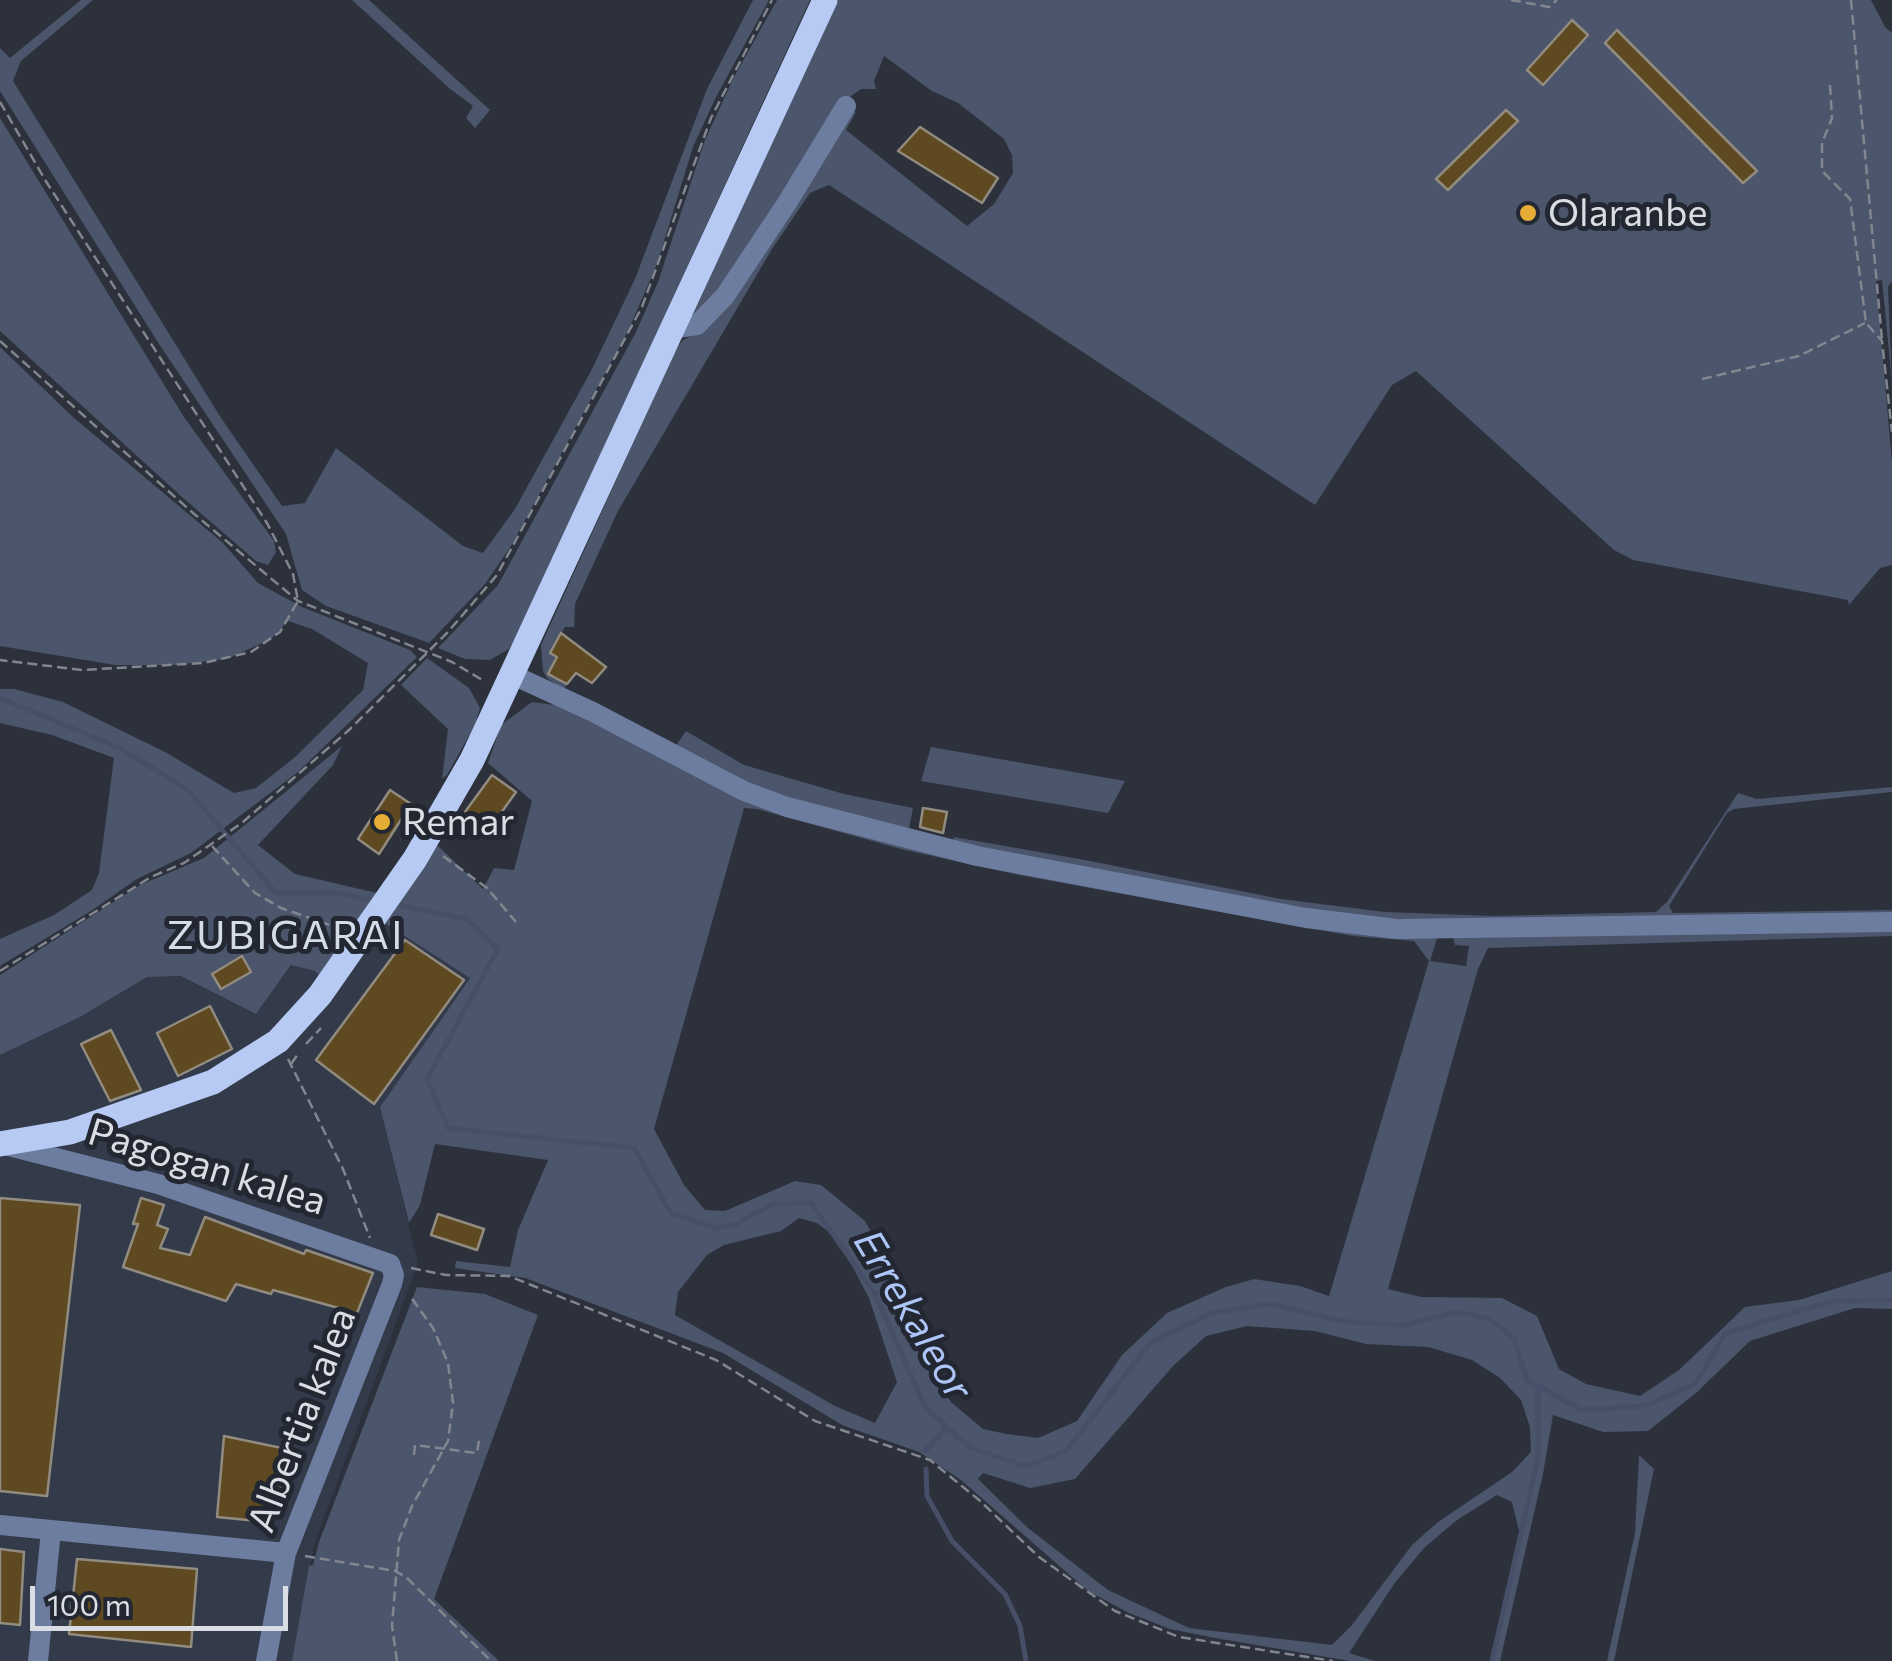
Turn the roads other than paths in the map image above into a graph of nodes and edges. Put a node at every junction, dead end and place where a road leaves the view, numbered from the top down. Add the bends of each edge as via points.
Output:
1 (825, 0) edge
2 (846, 106) dead end
3 (671, 329) junction
4 (508, 684) junction
5 (1892, 922) edge
6 (0, 1144) edge
7 (387, 1269) joint
8 (0, 1525) edge
9 (51, 1531) junction
10 (286, 1553) junction
11 (38, 1661) edge
12 (266, 1661) edge

1 - 3 main road
2 - 3 street via 724,296 697,325
3 - 4 main road
4 - 5 street via 592,712 787,807 977,856 1306,918 1397,929
4 - 6 main road via 420,851 320,995 278,1041 174,1098 70,1132
6 - 7 street, Pagogan kalea via 158,1184
7 - 10 street, Albertia kalea
8 - 9 street
9 - 10 street
9 - 11 street
10 - 12 street, Albertia kalea

